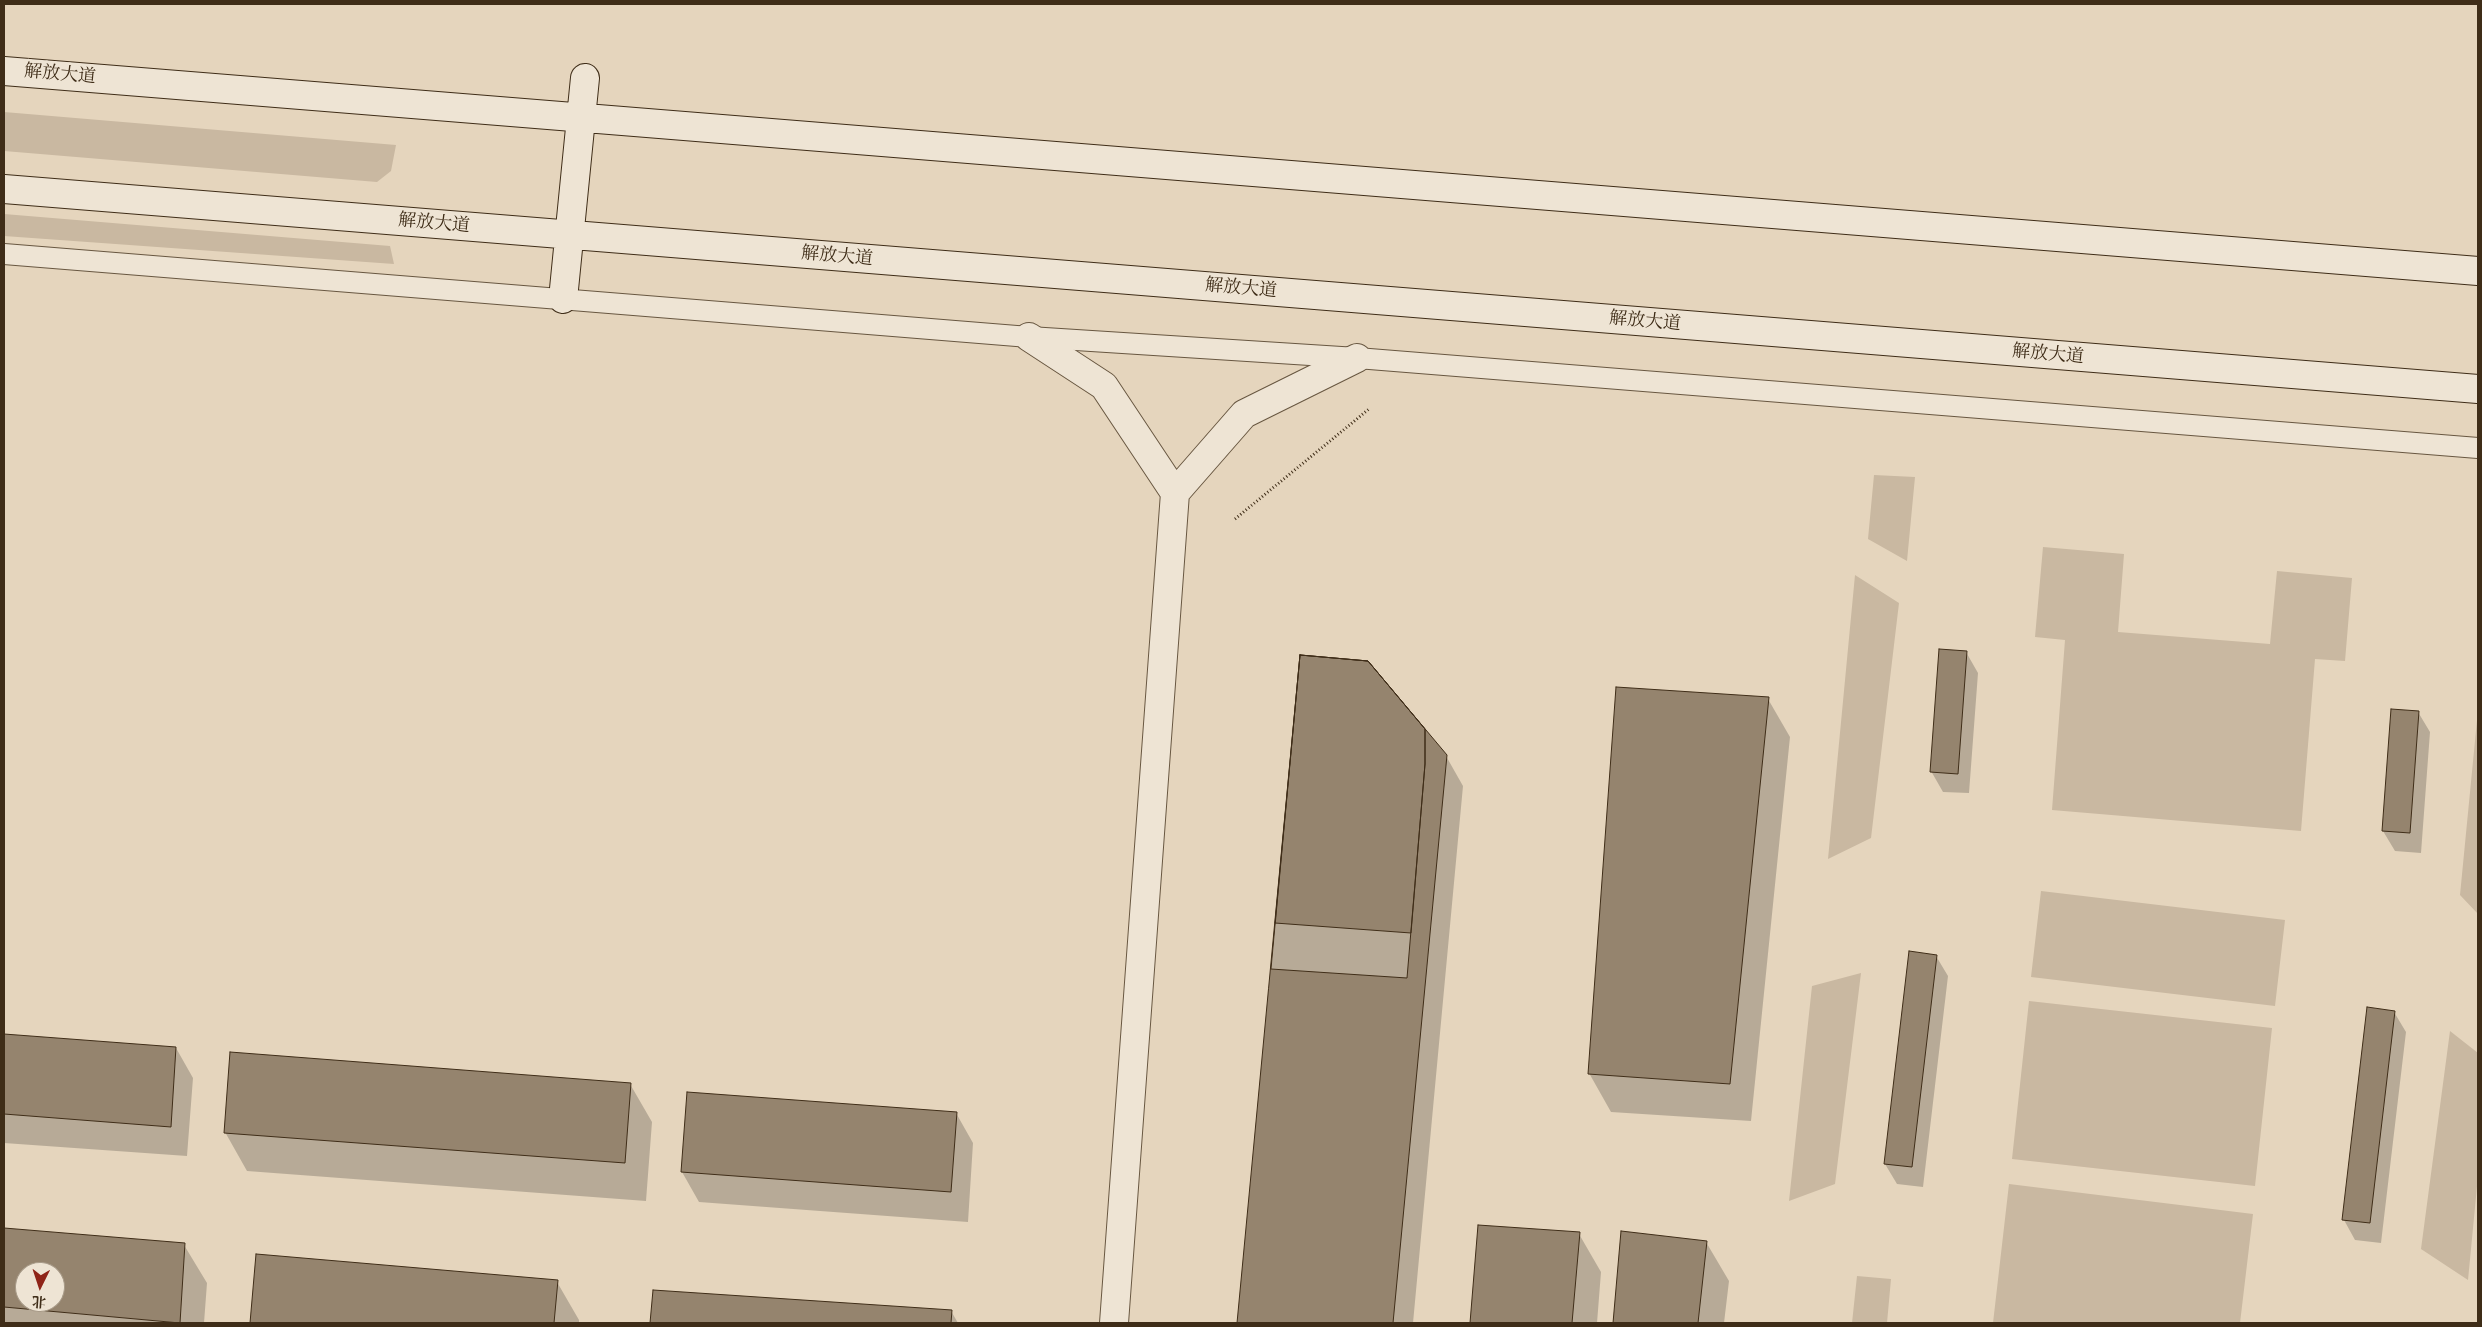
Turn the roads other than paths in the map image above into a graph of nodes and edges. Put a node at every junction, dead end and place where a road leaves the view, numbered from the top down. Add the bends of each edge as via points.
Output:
1 (4, 71) edge
2 (585, 78) dead end
3 (581, 118) junction
4 (4, 189) edge
5 (569, 235) junction
6 (4, 254) edge
7 (2478, 271) edge
8 (563, 299) junction
9 (1029, 337) junction
10 (1357, 358) junction
11 (2478, 389) edge
12 (2478, 448) edge
13 (1176, 493) junction
14 (1114, 1323) edge

1 - 3 main road, 解放大道
2 - 3 main road
3 - 5 main road
3 - 7 main road, 解放大道
4 - 5 main road, 解放大道
5 - 8 main road
5 - 11 main road, 解放大道
6 - 8 lane
8 - 9 lane
9 - 10 lane
9 - 13 main road via 1104,386
10 - 12 lane
10 - 13 main road via 1244,414
13 - 14 main road

